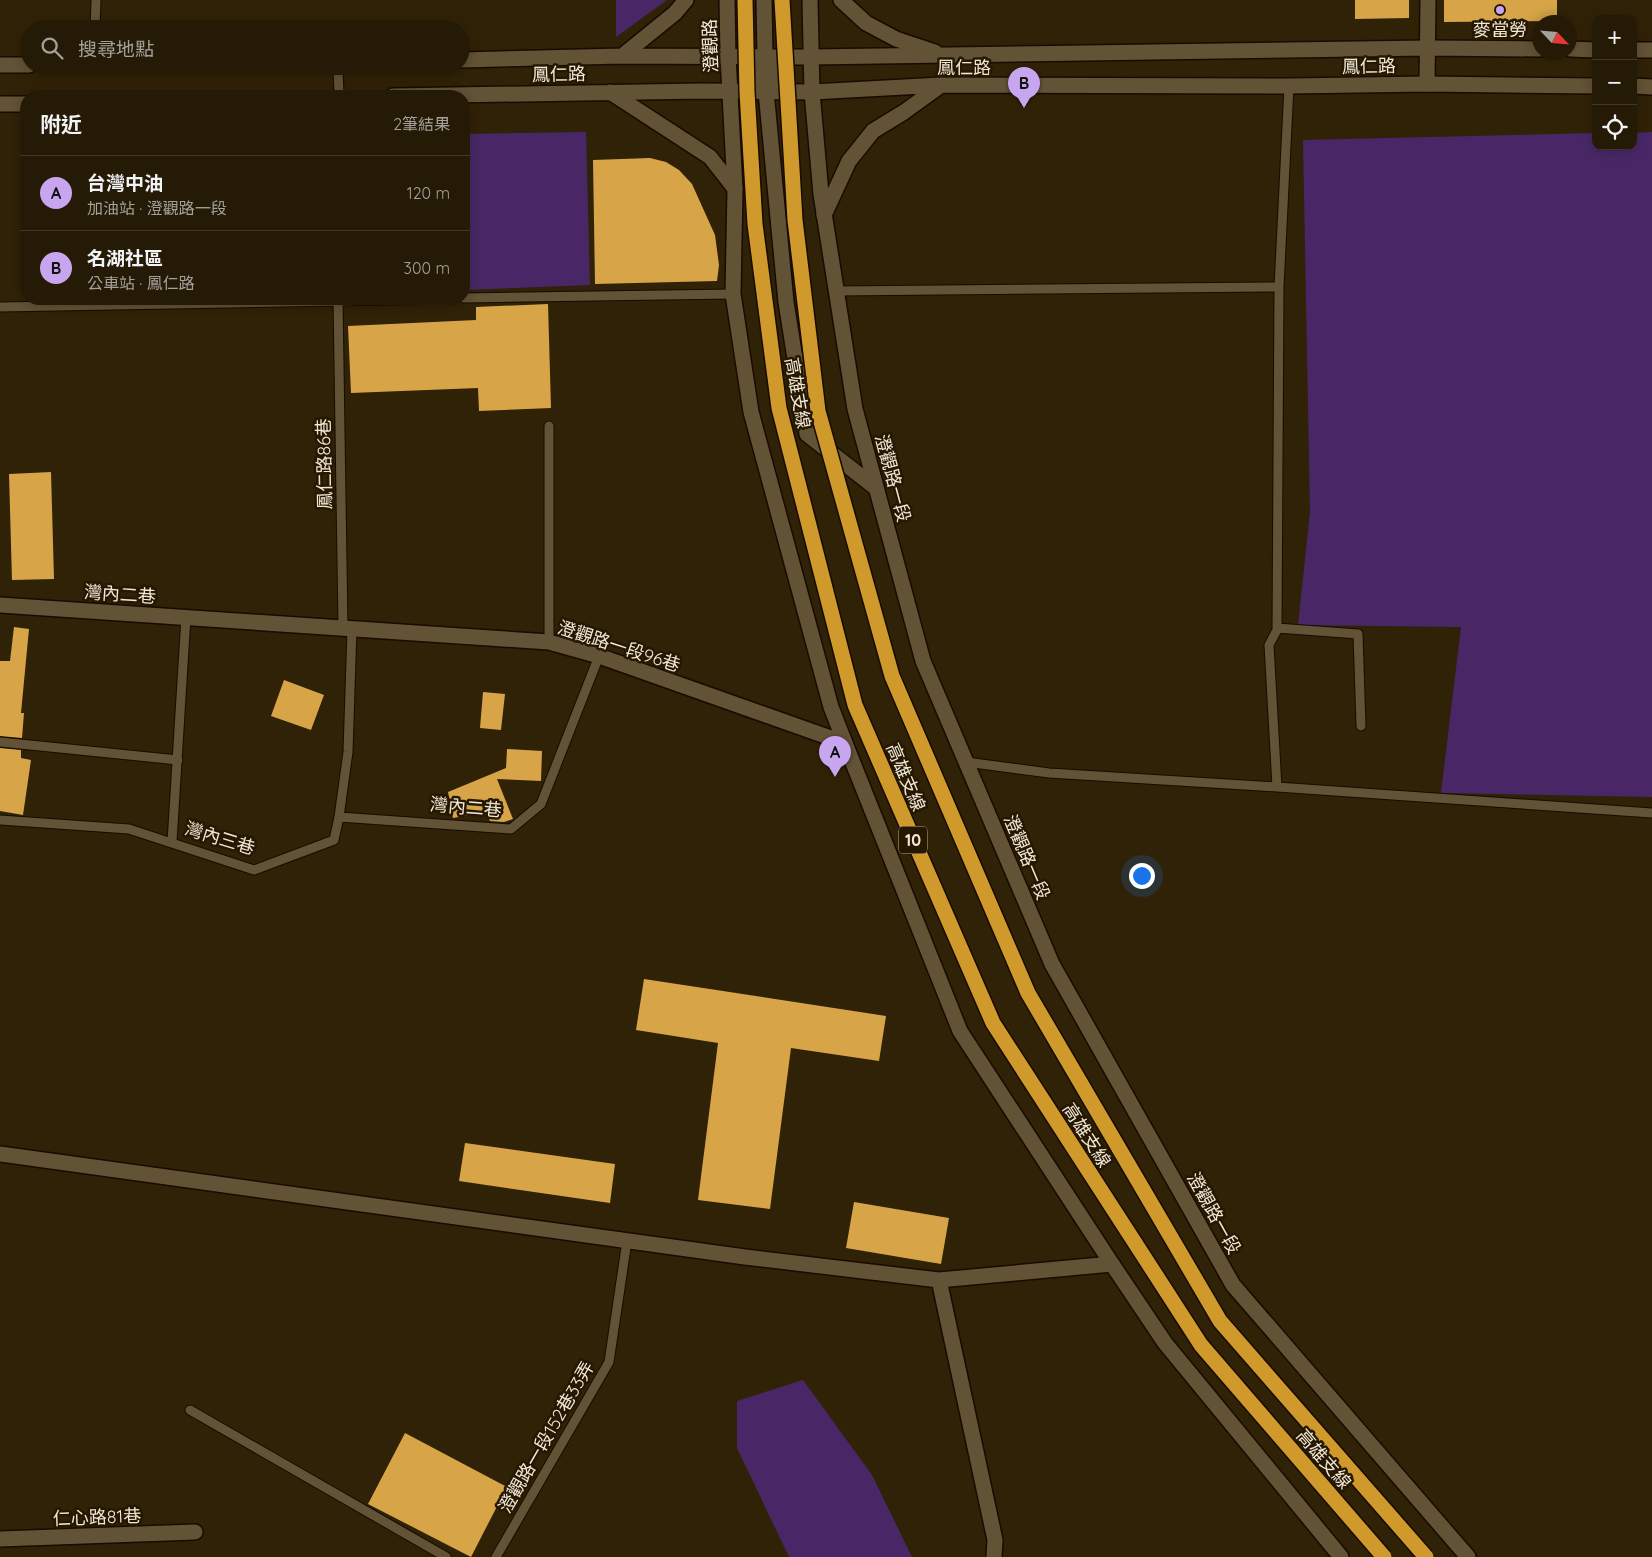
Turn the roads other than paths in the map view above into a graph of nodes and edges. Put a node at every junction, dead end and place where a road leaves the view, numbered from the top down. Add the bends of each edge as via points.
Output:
1 (96, 0) edge
2 (686, 0) edge
3 (727, 0) edge
4 (745, 0) edge
5 (764, 0) edge
6 (782, 0) edge
7 (810, 0) edge
8 (841, 0) edge
9 (1428, 0) edge
10 (95, 20) edge
11 (1428, 48) junction
12 (1532, 49) edge
13 (1577, 50) edge
14 (1592, 50) edge
15 (1637, 50) edge
16 (1652, 50) edge
17 (622, 56) junction
18 (728, 56) junction
19 (759, 56) junction
20 (945, 56) junction
21 (811, 57) junction
22 (470, 60) edge
23 (0, 65) edge
24 (20, 65) edge
25 (338, 75) edge
26 (1427, 84) junction
27 (941, 86) junction
28 (1289, 86) junction
29 (1592, 86) edge
30 (1637, 86) edge
31 (1652, 86) edge
32 (339, 90) edge
33 (730, 91) junction
34 (610, 92) junction
35 (774, 92) junction
36 (812, 92) junction
37 (470, 95) edge
38 (0, 104) edge
39 (20, 104) edge
40 (735, 189) junction
41 (824, 215) junction
42 (1280, 287) junction
43 (836, 292) junction
44 (733, 294) junction
45 (470, 298) edge
46 (97, 305) edge
47 (338, 305) edge
48 (0, 307) edge
49 (549, 426) dead end
50 (876, 488) junction
51 (0, 605) edge
52 (186, 618) junction
53 (1277, 628) junction
54 (347, 629) junction
55 (549, 642) junction
56 (599, 656) junction
57 (1361, 726) dead end
58 (0, 742) edge
59 (845, 743) junction
60 (178, 760) junction
61 (966, 762) junction
62 (1277, 787) junction
63 (1652, 813) edge
64 (339, 817) junction
65 (0, 820) edge
66 (172, 842) junction
67 (0, 1154) edge
68 (627, 1241) junction
69 (1112, 1264) junction
70 (939, 1280) junction
71 (190, 1410) dead end
72 (195, 1532) dead end
73 (0, 1539) edge
74 (446, 1557) edge
75 (496, 1557) edge
76 (994, 1557) edge
77 (1341, 1557) edge
78 (1384, 1557) edge
79 (1426, 1557) edge
80 (1468, 1557) edge

1 - 10 lane
2 - 17 street via 675,13
3 - 18 street, 澄觀路
4 - 78 highway, 高雄支線 / 10, bridge via 755,224 779,408 854,705 993,1023 1201,1345
5 - 19 street
6 - 79 highway, 高雄支線, bridge via 795,220 818,411 892,676 1028,994 1220,1321
7 - 21 street
8 - 20 street via 866,23 896,39
9 - 11 street
11 - 12 street, 鳳仁路
11 - 20 street, 鳳仁路
11 - 26 street
13 - 14 street
15 - 16 street
17 - 18 street, 鳳仁路
17 - 22 street, 鳳仁路
18 - 19 street, 鳳仁路
18 - 33 street, 澄觀路
19 - 21 street, 鳳仁路
19 - 35 street
20 - 21 street, 鳳仁路
21 - 36 street, 澄觀路一段
23 - 24 street
25 - 32 lane
26 - 28 street, 鳳仁路
26 - 29 street, 鳳仁路
27 - 28 street, 鳳仁路
27 - 36 street, 鳳仁路
27 - 41 street via 873,131 849,161
28 - 42 lane
30 - 31 street
33 - 34 street, 鳳仁路
33 - 35 street, 鳳仁路
33 - 40 street
34 - 37 street, 鳳仁路
34 - 40 street via 710,157
35 - 36 street, 鳳仁路
35 - 50 street via 786,302 807,434
36 - 41 street, 澄觀路一段
38 - 39 street
40 - 44 street
41 - 43 street, 澄觀路一段
42 - 43 lane
42 - 53 lane
43 - 50 street, 澄觀路一段 via 855,409
44 - 45 lane
44 - 59 street via 751,412 831,707
46 - 48 lane
47 - 54 lane, 鳳仁路86巷
49 - 55 lane
50 - 61 street, 澄觀路一段 via 923,661
51 - 52 street, 灣內二巷
52 - 54 street
52 - 60 lane
53 - 57 lane via 1358,634
53 - 62 lane via 1269,645
54 - 55 street, 澄觀路一段96巷
54 - 64 lane, 灣內三巷 via 348,752
55 - 56 street, 澄觀路一段96巷
56 - 59 street, 澄觀路一段96巷
56 - 64 lane, 灣內二巷 via 541,804 511,829
58 - 60 lane
59 - 69 street via 960,1031
60 - 66 lane
61 - 62 lane via 1049,773
61 - 80 street, 澄觀路一段 via 1052,964 1233,1285
62 - 63 lane
64 - 66 lane, 灣內三巷 via 334,840 254,870
65 - 66 lane, 灣內三巷 via 129,829
67 - 68 street
68 - 70 street
68 - 75 lane, 澄觀路一段152巷33弄 via 608,1362
69 - 70 street
69 - 77 street via 1165,1343
70 - 76 street via 995,1540
71 - 74 lane
72 - 73 street, 仁心路81巷

